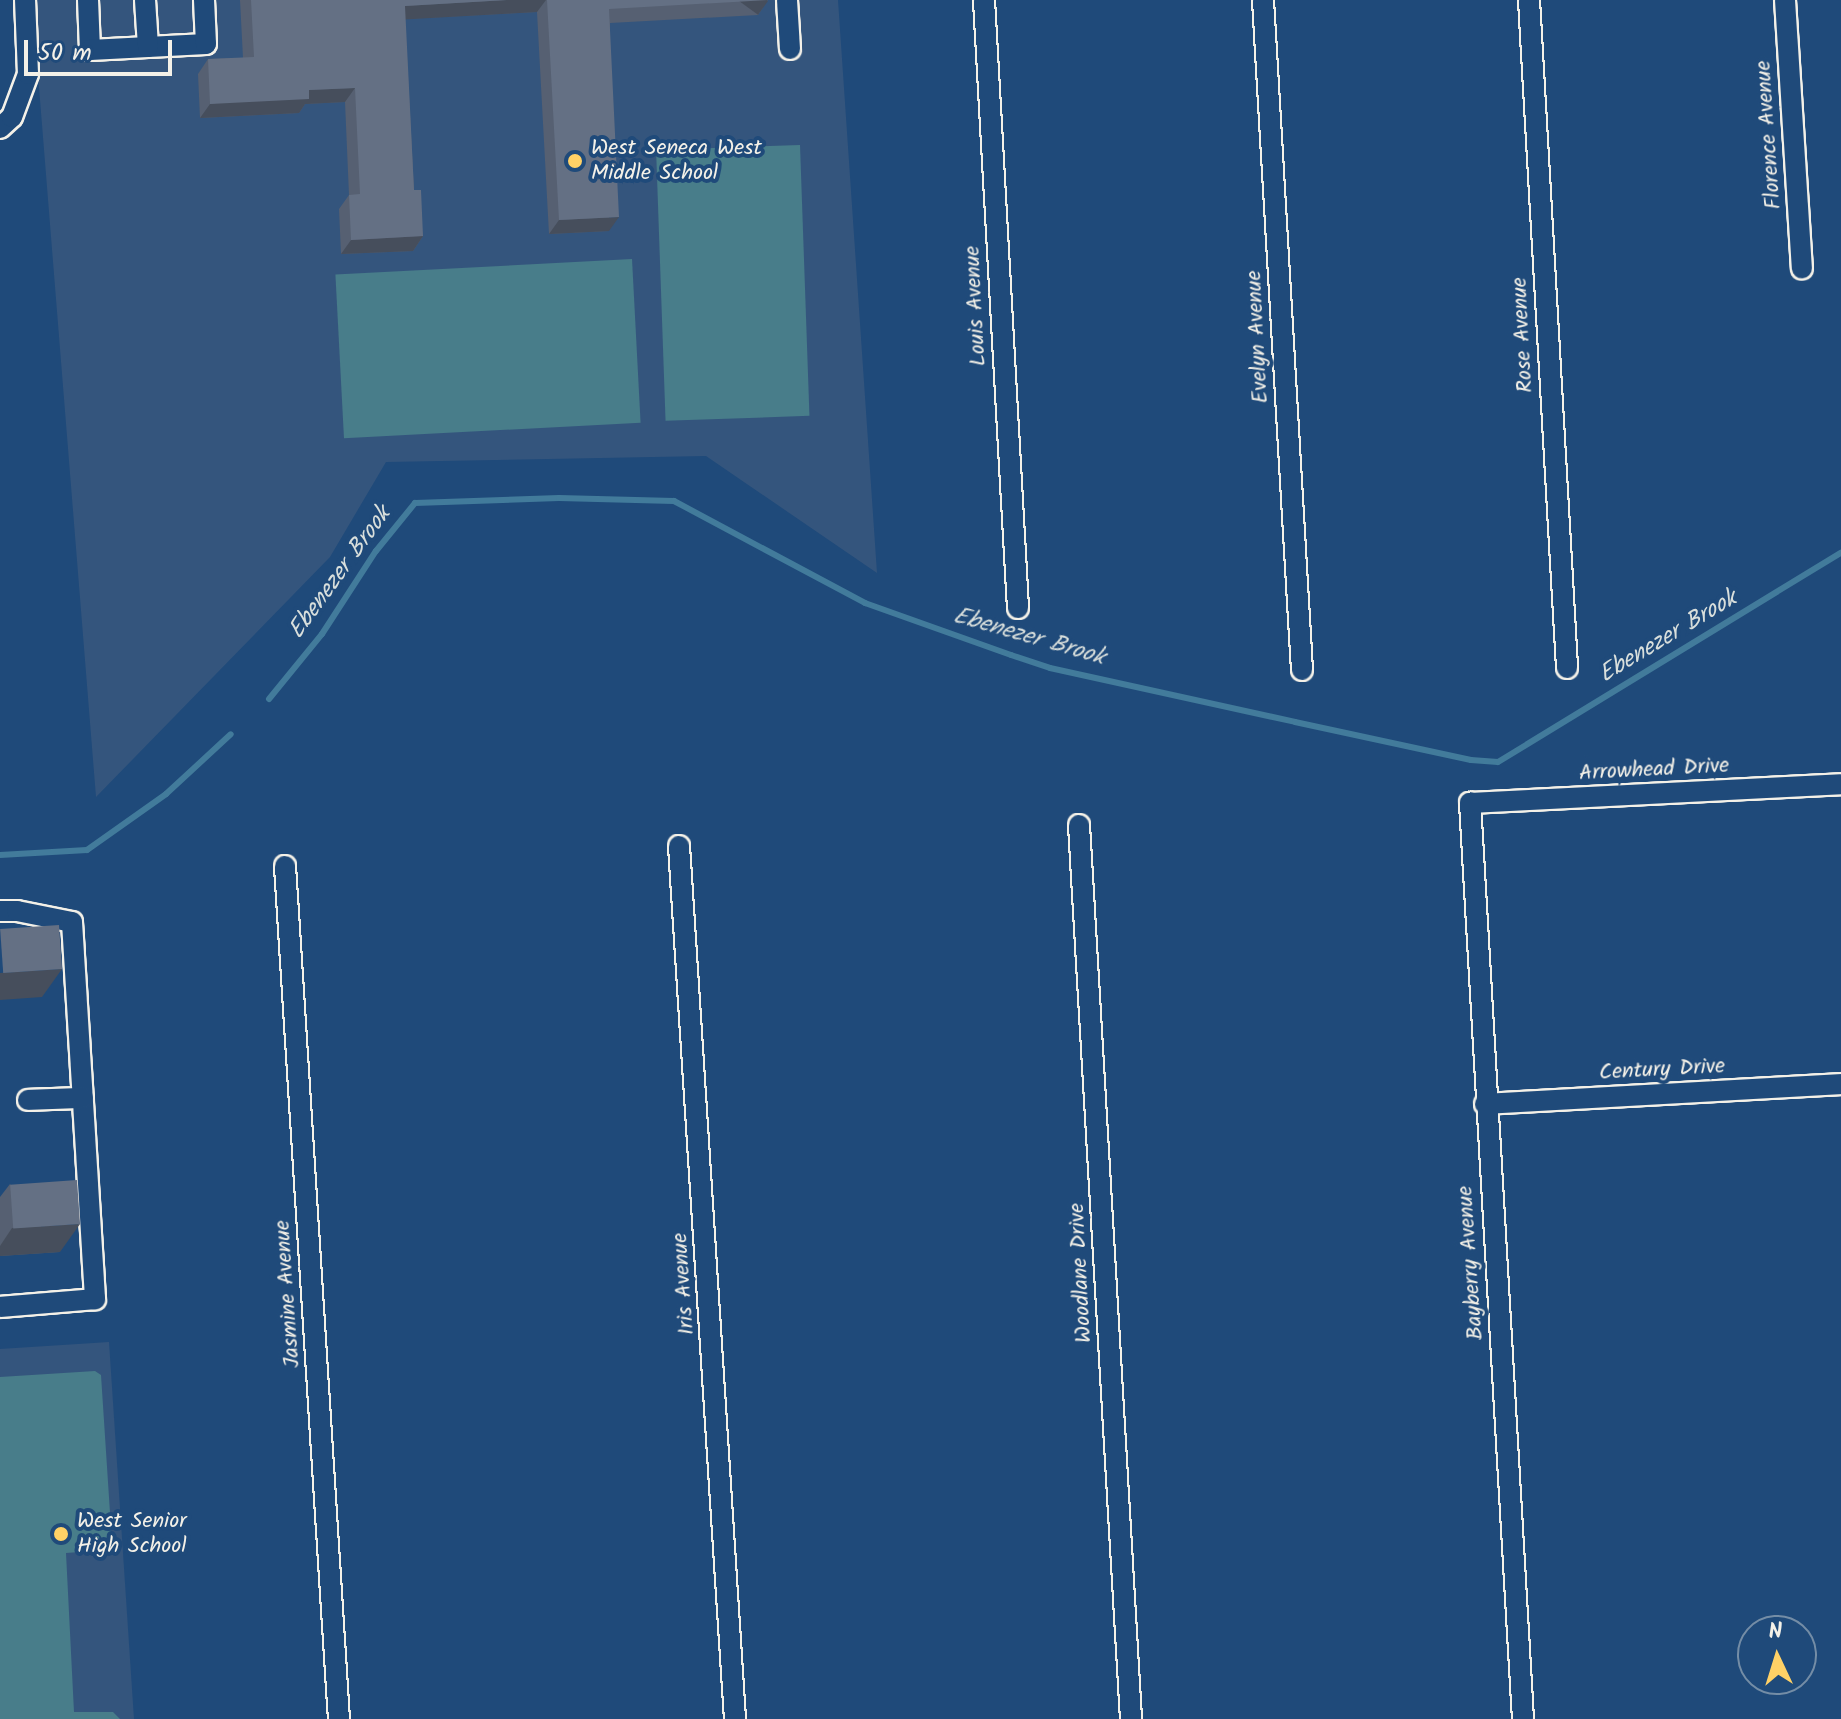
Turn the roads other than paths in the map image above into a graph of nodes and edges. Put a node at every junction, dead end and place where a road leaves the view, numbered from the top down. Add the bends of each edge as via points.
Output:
1 (25, 0) edge
2 (88, 0) edge
3 (145, 0) edge
4 (204, 0) edge
5 (787, 0) edge
6 (984, 0) edge
7 (1263, 0) edge
8 (1529, 0) edge
9 (1785, 0) edge
10 (148, 47) junction
11 (790, 49) dead end
12 (0, 128) edge
13 (1802, 268) dead end
14 (1018, 608) dead end
15 (1567, 668) dead end
16 (1302, 670) dead end
17 (1841, 784) edge
18 (1470, 803) joint
19 (1079, 825) dead end
20 (679, 846) dead end
21 (285, 866) dead end
22 (0, 911) edge
23 (1841, 1084) edge
24 (83, 1098) junction
25 (28, 1100) dead end
26 (1485, 1104) junction
27 (0, 1307) edge
28 (339, 1719) edge
29 (735, 1719) edge
30 (1131, 1719) edge
31 (1523, 1719) edge

1 - 12 street via 28,74 12,117
2 - 10 street via 90,50
3 - 10 street
4 - 10 street via 206,44
5 - 11 street
6 - 14 street, Louis Avenue
7 - 16 street, Evelyn Avenue
8 - 15 street, Rose Avenue
9 - 13 street, Florence Avenue
17 - 18 street, Arrowhead Drive
18 - 26 street, Bayberry Avenue
19 - 30 street, Woodlane Drive
20 - 29 street, Iris Avenue
21 - 28 street, Jasmine Avenue
22 - 24 street via 72,922
23 - 26 street, Century Drive
24 - 25 street
24 - 27 street via 95,1299
26 - 31 street, Bayberry Avenue

